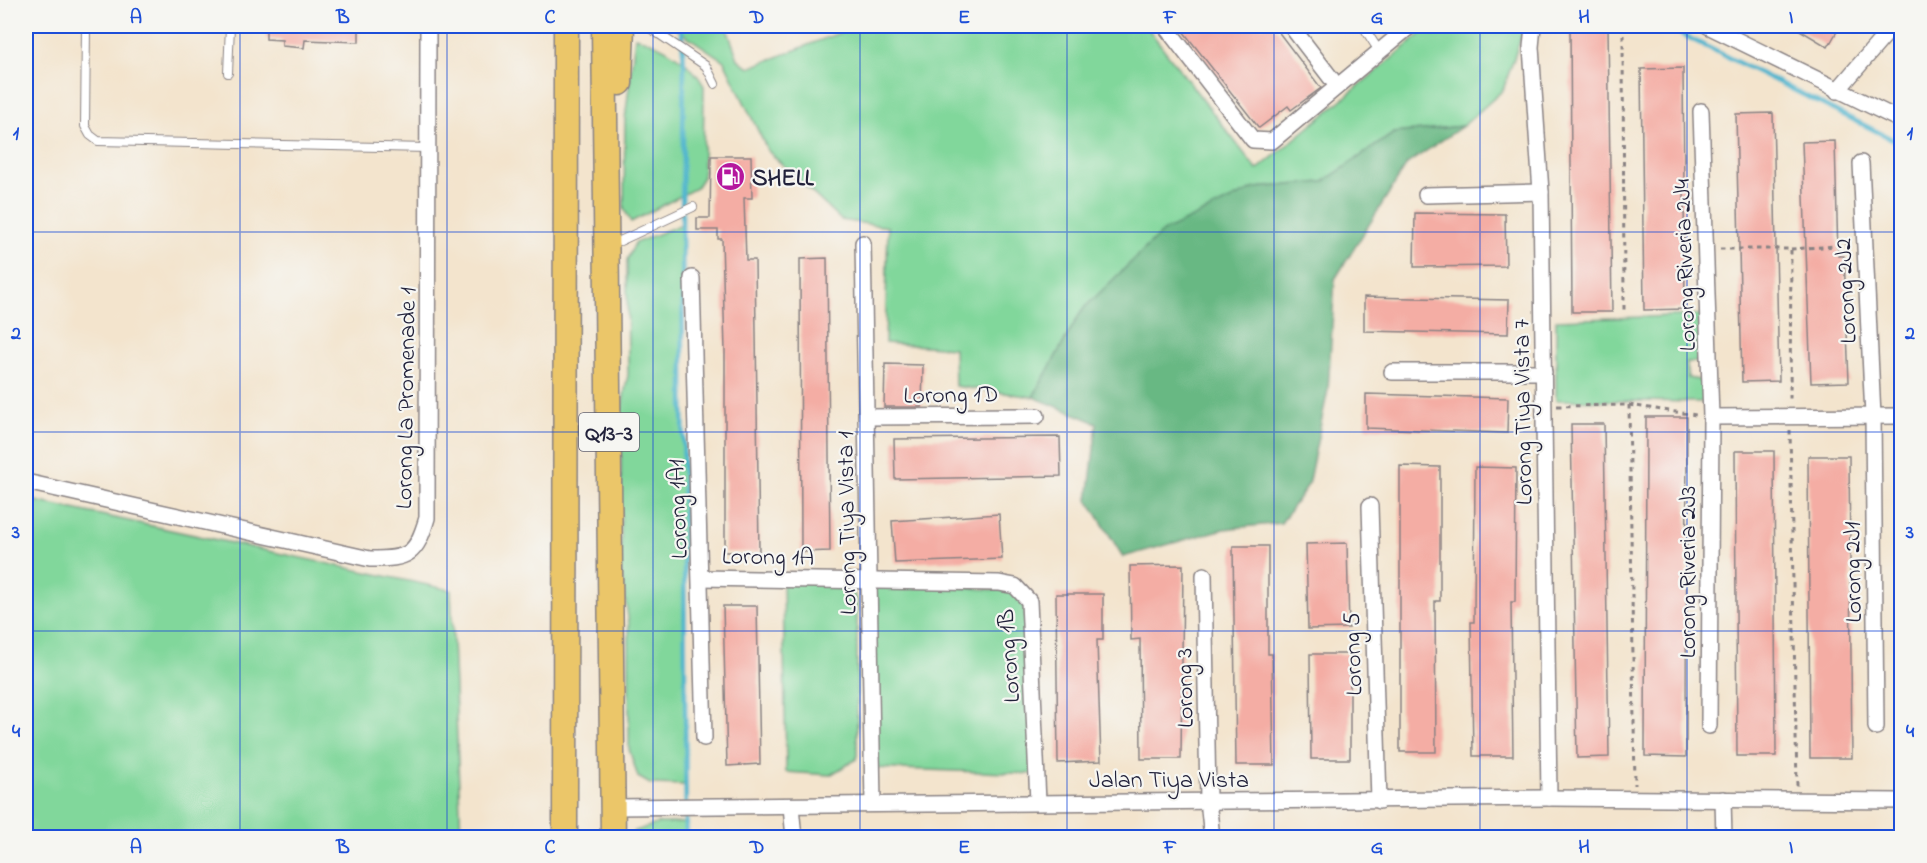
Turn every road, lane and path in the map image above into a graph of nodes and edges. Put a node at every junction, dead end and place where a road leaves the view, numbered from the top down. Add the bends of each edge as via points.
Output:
1 (86, 26) edge
2 (230, 26) edge
3 (428, 26) edge
4 (552, 26) edge
5 (566, 26) edge
6 (604, 26) edge
7 (622, 26) edge
8 (647, 26) edge
9 (1165, 26) edge
10 (1291, 26) edge
11 (1363, 26) edge
12 (1410, 26) edge
13 (1533, 26) edge
14 (1623, 26) edge
15 (1708, 26) edge
16 (1893, 26) edge
17 (1380, 51) junction
18 (228, 73) dead end
19 (566, 81) junction
20 (715, 84) dead end
21 (1337, 87) junction
22 (1837, 91) junction
23 (1701, 111) dead end
24 (1902, 121) edge
25 (429, 148) junction
26 (1861, 163) dead end
27 (1541, 192) junction
28 (1426, 195) dead end
29 (693, 207) dead end
30 (620, 241) junction
31 (863, 243) dead end
32 (1865, 244) junction
33 (1706, 249) junction
34 (1791, 249) junction
35 (692, 278) dead end
36 (1624, 312) dead end
37 (1392, 372) dead end
38 (1544, 372) junction
39 (1629, 405) junction
40 (1545, 406) junction
41 (609, 410) junction
42 (1037, 416) dead end
43 (1873, 416) junction
44 (1902, 416) edge
45 (866, 417) junction
46 (1711, 417) junction
47 (1790, 417) junction
48 (26, 482) edge
49 (1370, 506) dead end
50 (1204, 575) dead end
51 (701, 578) junction
52 (869, 580) junction
53 (1709, 726) dead end
54 (1876, 727) dead end
55 (704, 738) dead end
56 (1549, 798) junction
57 (1635, 799) junction
58 (1723, 799) junction
59 (1208, 800) junction
60 (1797, 800) junction
61 (1379, 801) junction
62 (1902, 801) edge
63 (1038, 802) junction
64 (873, 803) junction
65 (791, 806) junction
66 (614, 807) junction
67 (566, 837) edge
68 (614, 837) edge
69 (794, 837) edge
70 (1212, 837) edge
71 (1724, 837) edge

1 - 25 lane via 85,126 98,141
2 - 18 lane
3 - 25 street, Lorong La Promenade 1
4 - 19 highway
5 - 19 highway, Q13-3
6 - 41 highway, Q13-3
7 - 30 highway
8 - 20 lane via 705,66
9 - 21 street via 1253,140 1272,141
10 - 21 street
11 - 17 lane
12 - 17 street
13 - 27 street, Lorong Tiya Vista 7 via 1530,47
14 - 36 path
15 - 22 street
16 - 22 street
17 - 21 street
19 - 67 highway, Q13-3
22 - 24 street
23 - 33 street, Lorong Riveria 2J4
25 - 48 street, Lorong La Promenade 1 via 427,518 419,544 398,559 370,559
26 - 32 street, Lorong 2J2
27 - 28 street
27 - 38 street, Lorong Tiya Vista 7
29 - 30 lane
30 - 41 highway via 621,381 618,399
31 - 45 street, Lorong Tiya Vista 1
32 - 34 path
32 - 43 street, Lorong 2J2
33 - 34 path
33 - 46 street, Lorong Riveria 2J4
34 - 47 path
35 - 51 street, Lorong 1A1
37 - 38 street
38 - 40 street, Lorong Tiya Vista 7
39 - 40 path
39 - 46 path
39 - 57 path
40 - 56 street, Lorong Tiya Vista 7
41 - 66 highway, Q13-3
42 - 45 street, Lorong 1D
43 - 44 street
43 - 47 street
43 - 54 street, Lorong 2J1
45 - 52 street, Lorong Tiya Vista 1
46 - 47 street
46 - 53 street, Lorong Riveria 2J3
47 - 60 path
49 - 61 street, Lorong 5
50 - 59 street, Lorong 3
51 - 52 street, Lorong 1A
51 - 55 street, Lorong 1A1
52 - 63 street, Lorong 1B via 999,583 1023,592 1029,601
52 - 64 street, Lorong Tiya Vista 1
56 - 57 street, Jalan Tiya Vista
56 - 61 street, Jalan Tiya Vista
57 - 58 street, Jalan Tiya Vista
58 - 60 street, Jalan Tiya Vista
58 - 71 street
59 - 61 street, Jalan Tiya Vista
59 - 63 street, Jalan Tiya Vista
59 - 70 street, Lorong 3
60 - 62 street, Jalan Tiya Vista
63 - 64 street, Jalan Tiya Vista
64 - 65 street, Jalan Tiya Vista
65 - 66 street, Jalan Tiya Vista
65 - 69 street
66 - 68 highway, Q13-3

